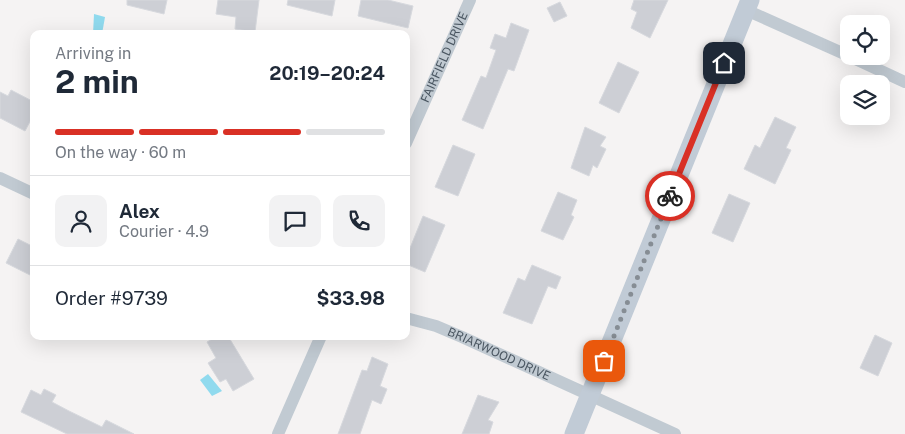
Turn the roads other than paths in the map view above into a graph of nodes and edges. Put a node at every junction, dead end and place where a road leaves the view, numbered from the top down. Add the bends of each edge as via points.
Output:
1 (470, 0) edge
2 (748, 5) edge
3 (840, 51) edge
4 (868, 65) edge
5 (905, 82) edge
6 (410, 134) edge
7 (0, 178) edge
8 (30, 192) edge
9 (410, 319) edge
10 (319, 340) edge
11 (591, 395) junction
12 (278, 434) edge
13 (574, 434) edge
14 (675, 434) edge

1 - 6 street, FAIRFIELD DRIVE
2 - 3 street
2 - 11 street
4 - 5 street
7 - 8 street
9 - 11 street, BRIARWOOD DRIVE via 436,326
10 - 12 street
11 - 13 street
11 - 14 street, BRIARWOOD DRIVE

